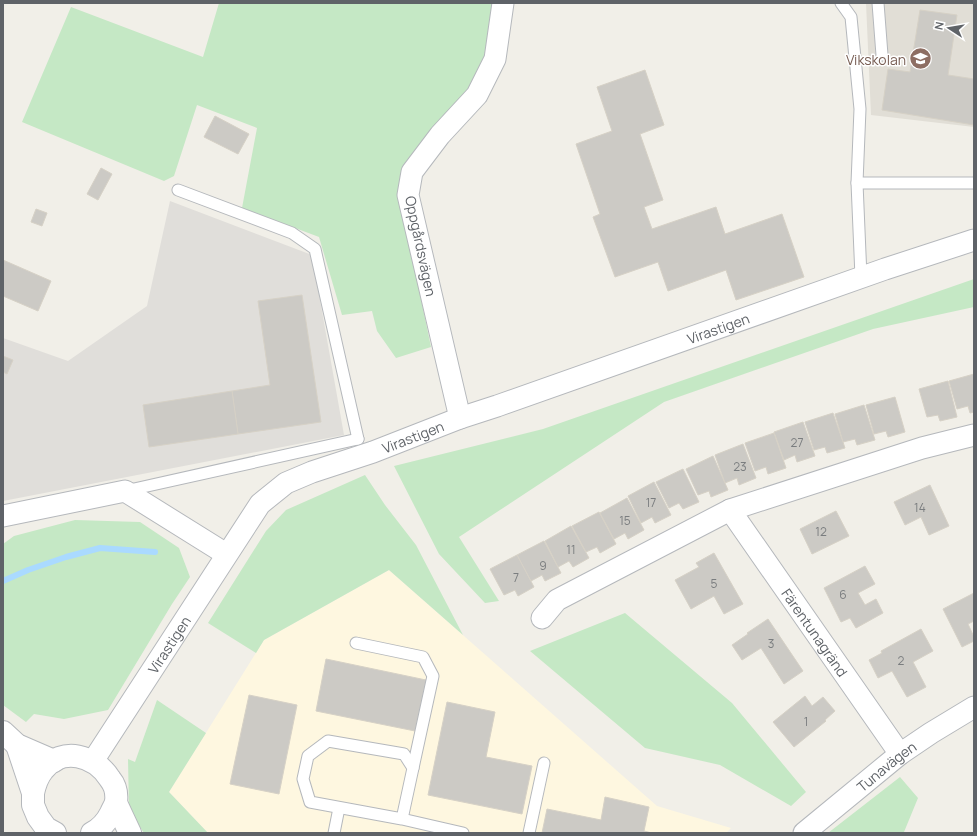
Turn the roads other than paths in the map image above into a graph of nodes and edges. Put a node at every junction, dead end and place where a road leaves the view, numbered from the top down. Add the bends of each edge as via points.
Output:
1 (503, 3) edge
2 (841, 3) edge
3 (878, 3) edge
4 (882, 54) dead end
5 (857, 183) junction
6 (974, 183) edge
7 (178, 190) dead end
8 (974, 240) edge
9 (861, 277) junction
10 (460, 418) junction
11 (974, 435) edge
12 (366, 445) junction
13 (125, 491) junction
14 (730, 510) junction
15 (3, 516) edge
16 (226, 554) junction
17 (542, 618) dead end
18 (356, 643) dead end
19 (974, 707) edge
20 (10, 739) edge
21 (900, 754) junction
22 (54, 761) junction
23 (93, 761) junction
24 (544, 762) dead end
25 (413, 768) junction
26 (33, 792) junction
27 (116, 803) junction
28 (339, 808) junction
29 (402, 819) junction
30 (55, 833) edge
31 (92, 833) edge
32 (130, 833) edge
33 (334, 833) edge
34 (463, 833) edge
35 (529, 833) edge
36 (804, 833) edge

1 - 10 street, Oppgårdsvägen via 494,59 477,95 440,135 412,172 408,195
2 - 5 lane via 851,17 860,109
3 - 4 lane
5 - 6 lane
5 - 9 lane
7 - 12 lane via 292,233 315,248
8 - 9 street, Virastigen
9 - 10 street, Virastigen
10 - 12 street, Virastigen
11 - 14 street via 922,448
12 - 13 lane, Virastigen
12 - 16 street, Virastigen via 286,483 260,504
13 - 15 street, Virastigen
13 - 16 street
14 - 17 street via 557,600
14 - 21 street, Färentunagränd
16 - 23 street, Virastigen
18 - 25 lane via 423,657 433,676
19 - 21 street, Tunavägen
20 - 22 street
20 - 26 street
21 - 36 street, Tunavägen
22 - 23 street via 67,756
22 - 26 street via 43,769 36,780
23 - 27 street via 113,783
24 - 35 lane
25 - 28 lane via 404,754 328,741 308,756 303,779 310,802
25 - 29 lane
26 - 30 street via 33,806 38,817 46,828
27 - 31 street via 103,825
27 - 32 street
28 - 29 lane
28 - 33 lane
29 - 34 lane

